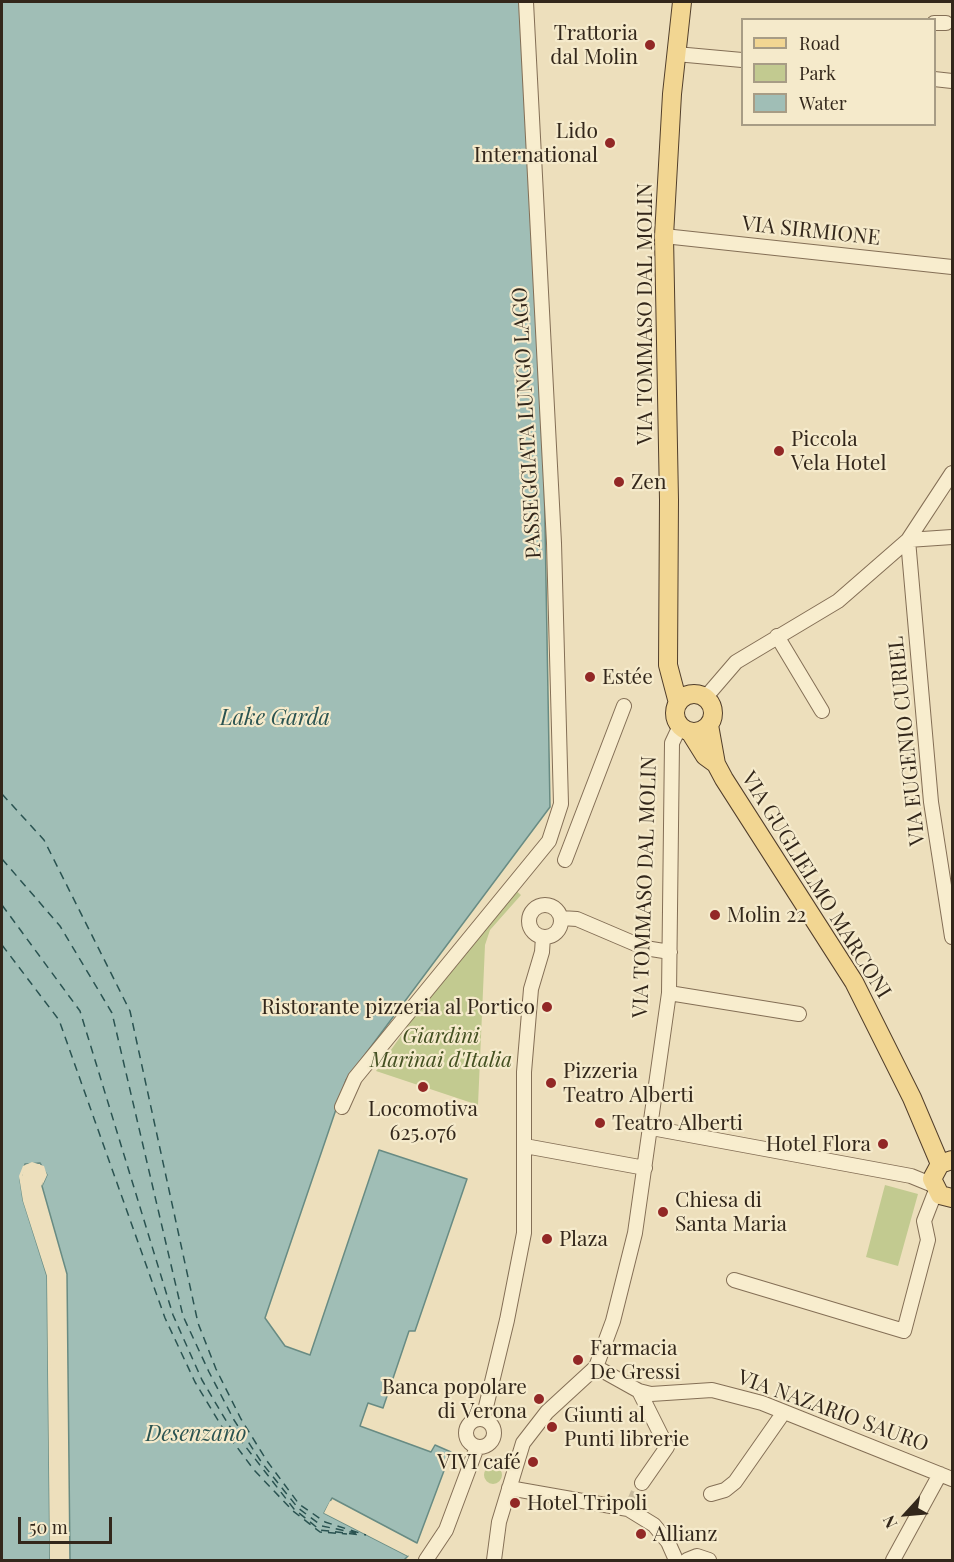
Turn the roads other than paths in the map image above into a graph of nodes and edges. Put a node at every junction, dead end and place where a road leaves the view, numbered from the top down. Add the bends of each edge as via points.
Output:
1 (526, 2) edge
2 (682, 2) edge
3 (676, 54) junction
4 (741, 60) edge
5 (936, 79) edge
6 (952, 81) edge
7 (664, 236) junction
8 (952, 267) edge
9 (952, 473) edge
10 (952, 537) edge
11 (908, 540) junction
12 (777, 636) junction
13 (692, 698) junction
14 (624, 706) dead end
15 (822, 711) dead end
16 (709, 725) junction
17 (685, 729) junction
18 (716, 765) junction
19 (549, 841) junction
20 (947, 858) edge
21 (561, 918) junction
22 (543, 937) junction
23 (952, 937) edge
24 (670, 952) junction
25 (669, 993) junction
26 (799, 1014) dead end
27 (342, 1107) dead end
28 (650, 1122) junction
29 (525, 1146) junction
30 (946, 1162) edge
31 (645, 1168) junction
32 (945, 1194) edge
33 (734, 1280) dead end
34 (596, 1367) junction
35 (639, 1391) junction
36 (784, 1412) junction
37 (483, 1419) junction
38 (477, 1447) junction
39 (946, 1477) edge
40 (643, 1481) tunnel mouth
41 (509, 1488) junction
42 (711, 1494) dead end
43 (426, 1560) edge
44 (494, 1560) edge
45 (676, 1560) edge
46 (687, 1560) edge
47 (709, 1560) edge
48 (893, 1560) edge

1 - 19 street, PASSEGGIATA LUNGO LAGO via 560,714 561,804
2 - 3 main road, VIA TOMMASO DAL MOLIN
3 - 4 street
3 - 7 main road, VIA TOMMASO DAL MOLIN
5 - 6 street
7 - 8 street, VIA SIRMIONE
7 - 13 main road, VIA TOMMASO DAL MOLIN via 669,628 677,662
9 - 11 street
10 - 11 street
11 - 12 street via 838,600
11 - 20 street, VIA EUGENIO CURIEL via 932,802
12 - 13 street via 736,662
12 - 15 street
13 - 16 main road via 712,708
13 - 17 main road via 675,715
14 - 19 street via 567,855
16 - 17 main road via 700,731
16 - 18 main road, VIA GUGLIELMO MARCONI
17 - 18 main road
17 - 24 street, VIA TOMMASO DAL MOLIN via 672,743
18 - 30 main road, VIA GUGLIELMO MARCONI via 854,982
19 - 27 street via 355,1078
20 - 23 street, VIA EUGENIO CURIEL
21 - 22 street via 555,933
21 - 22 street via 550,906 532,911 530,927
21 - 24 street via 577,919 645,948
22 - 29 street via 531,988 523,1102
24 - 25 street, VIA TOMMASO DAL MOLIN
25 - 26 street
25 - 28 street, VIA TOMMASO DAL MOLIN
28 - 31 street, VIA TOMMASO DAL MOLIN
28 - 32 street via 657,1129 911,1176
29 - 31 street
29 - 37 street via 524,1233
30 - 32 main road, VIA GUGLIELMO MARCONI via 933,1173
31 - 34 street, VIA TOMMASO DAL MOLIN via 635,1233 613,1321
32 - 33 street via 924,1221 928,1240 904,1331
34 - 35 street, VIA NAZARIO SAURO
34 - 41 street via 547,1413 523,1443
35 - 36 street, VIA NAZARIO SAURO via 651,1394 712,1390
35 - 40 street via 667,1447
36 - 39 street, VIA NAZARIO SAURO
36 - 42 street via 735,1482
37 - 38 street via 490,1424 494,1436 485,1446
37 - 38 street via 472,1421 466,1430 467,1438
38 - 43 street via 446,1530
39 - 48 street
41 - 44 street
41 - 45 street via 632,1508 654,1525
46 - 47 street via 697,1556

